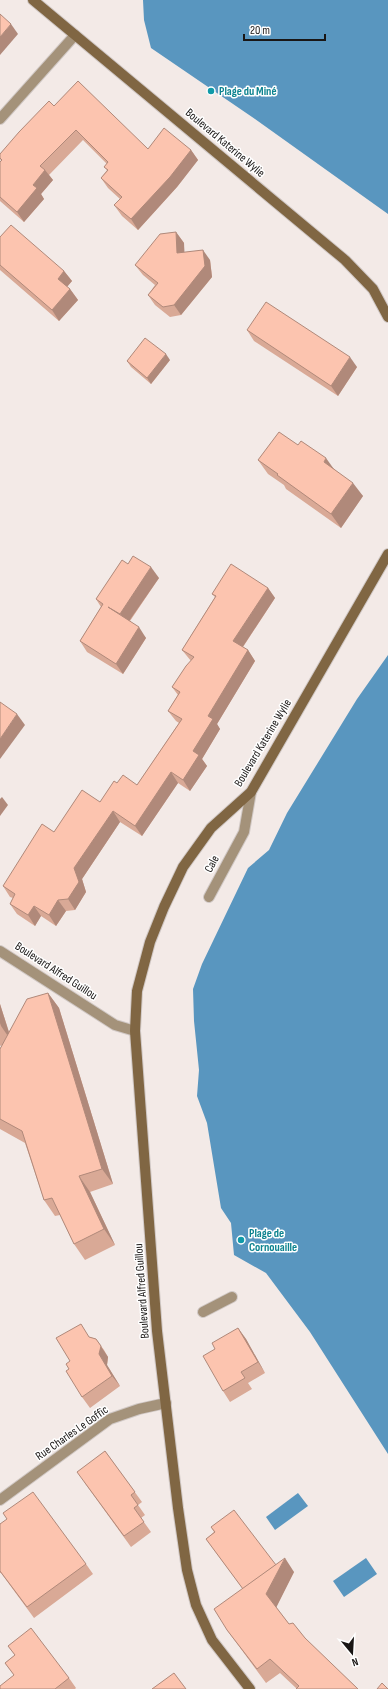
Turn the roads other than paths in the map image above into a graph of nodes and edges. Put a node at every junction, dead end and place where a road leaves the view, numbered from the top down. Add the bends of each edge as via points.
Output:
1 (33, 0) edge
2 (75, 35) junction
3 (0, 119) edge
4 (388, 317) edge
5 (388, 554) edge
6 (251, 792) junction
7 (209, 897) dead end
8 (0, 951) edge
9 (136, 1031) junction
10 (232, 1297) dead end
11 (203, 1312) dead end
12 (166, 1404) junction
13 (0, 1500) edge
14 (250, 1689) edge

1 - 2 street, Boulevard Katerine Wylie
2 - 3 street
2 - 4 street, Boulevard Katerine Wylie via 345,260 373,289
5 - 6 street, Boulevard Katerine Wylie
6 - 7 street, Cale via 244,832
6 - 9 street, Boulevard Katerine Wylie via 211,828 183,867 167,900 152,935 143,966 136,1004
8 - 9 street, Boulevard Alfred Guillou via 115,1025
9 - 12 street, Boulevard Alfred Guillou via 157,1331
10 - 11 street
12 - 13 street, Rue Charles Le Goffic via 139,1409 110,1419
12 - 14 street, Boulevard Alfred Guillou via 187,1570 196,1605 212,1640

